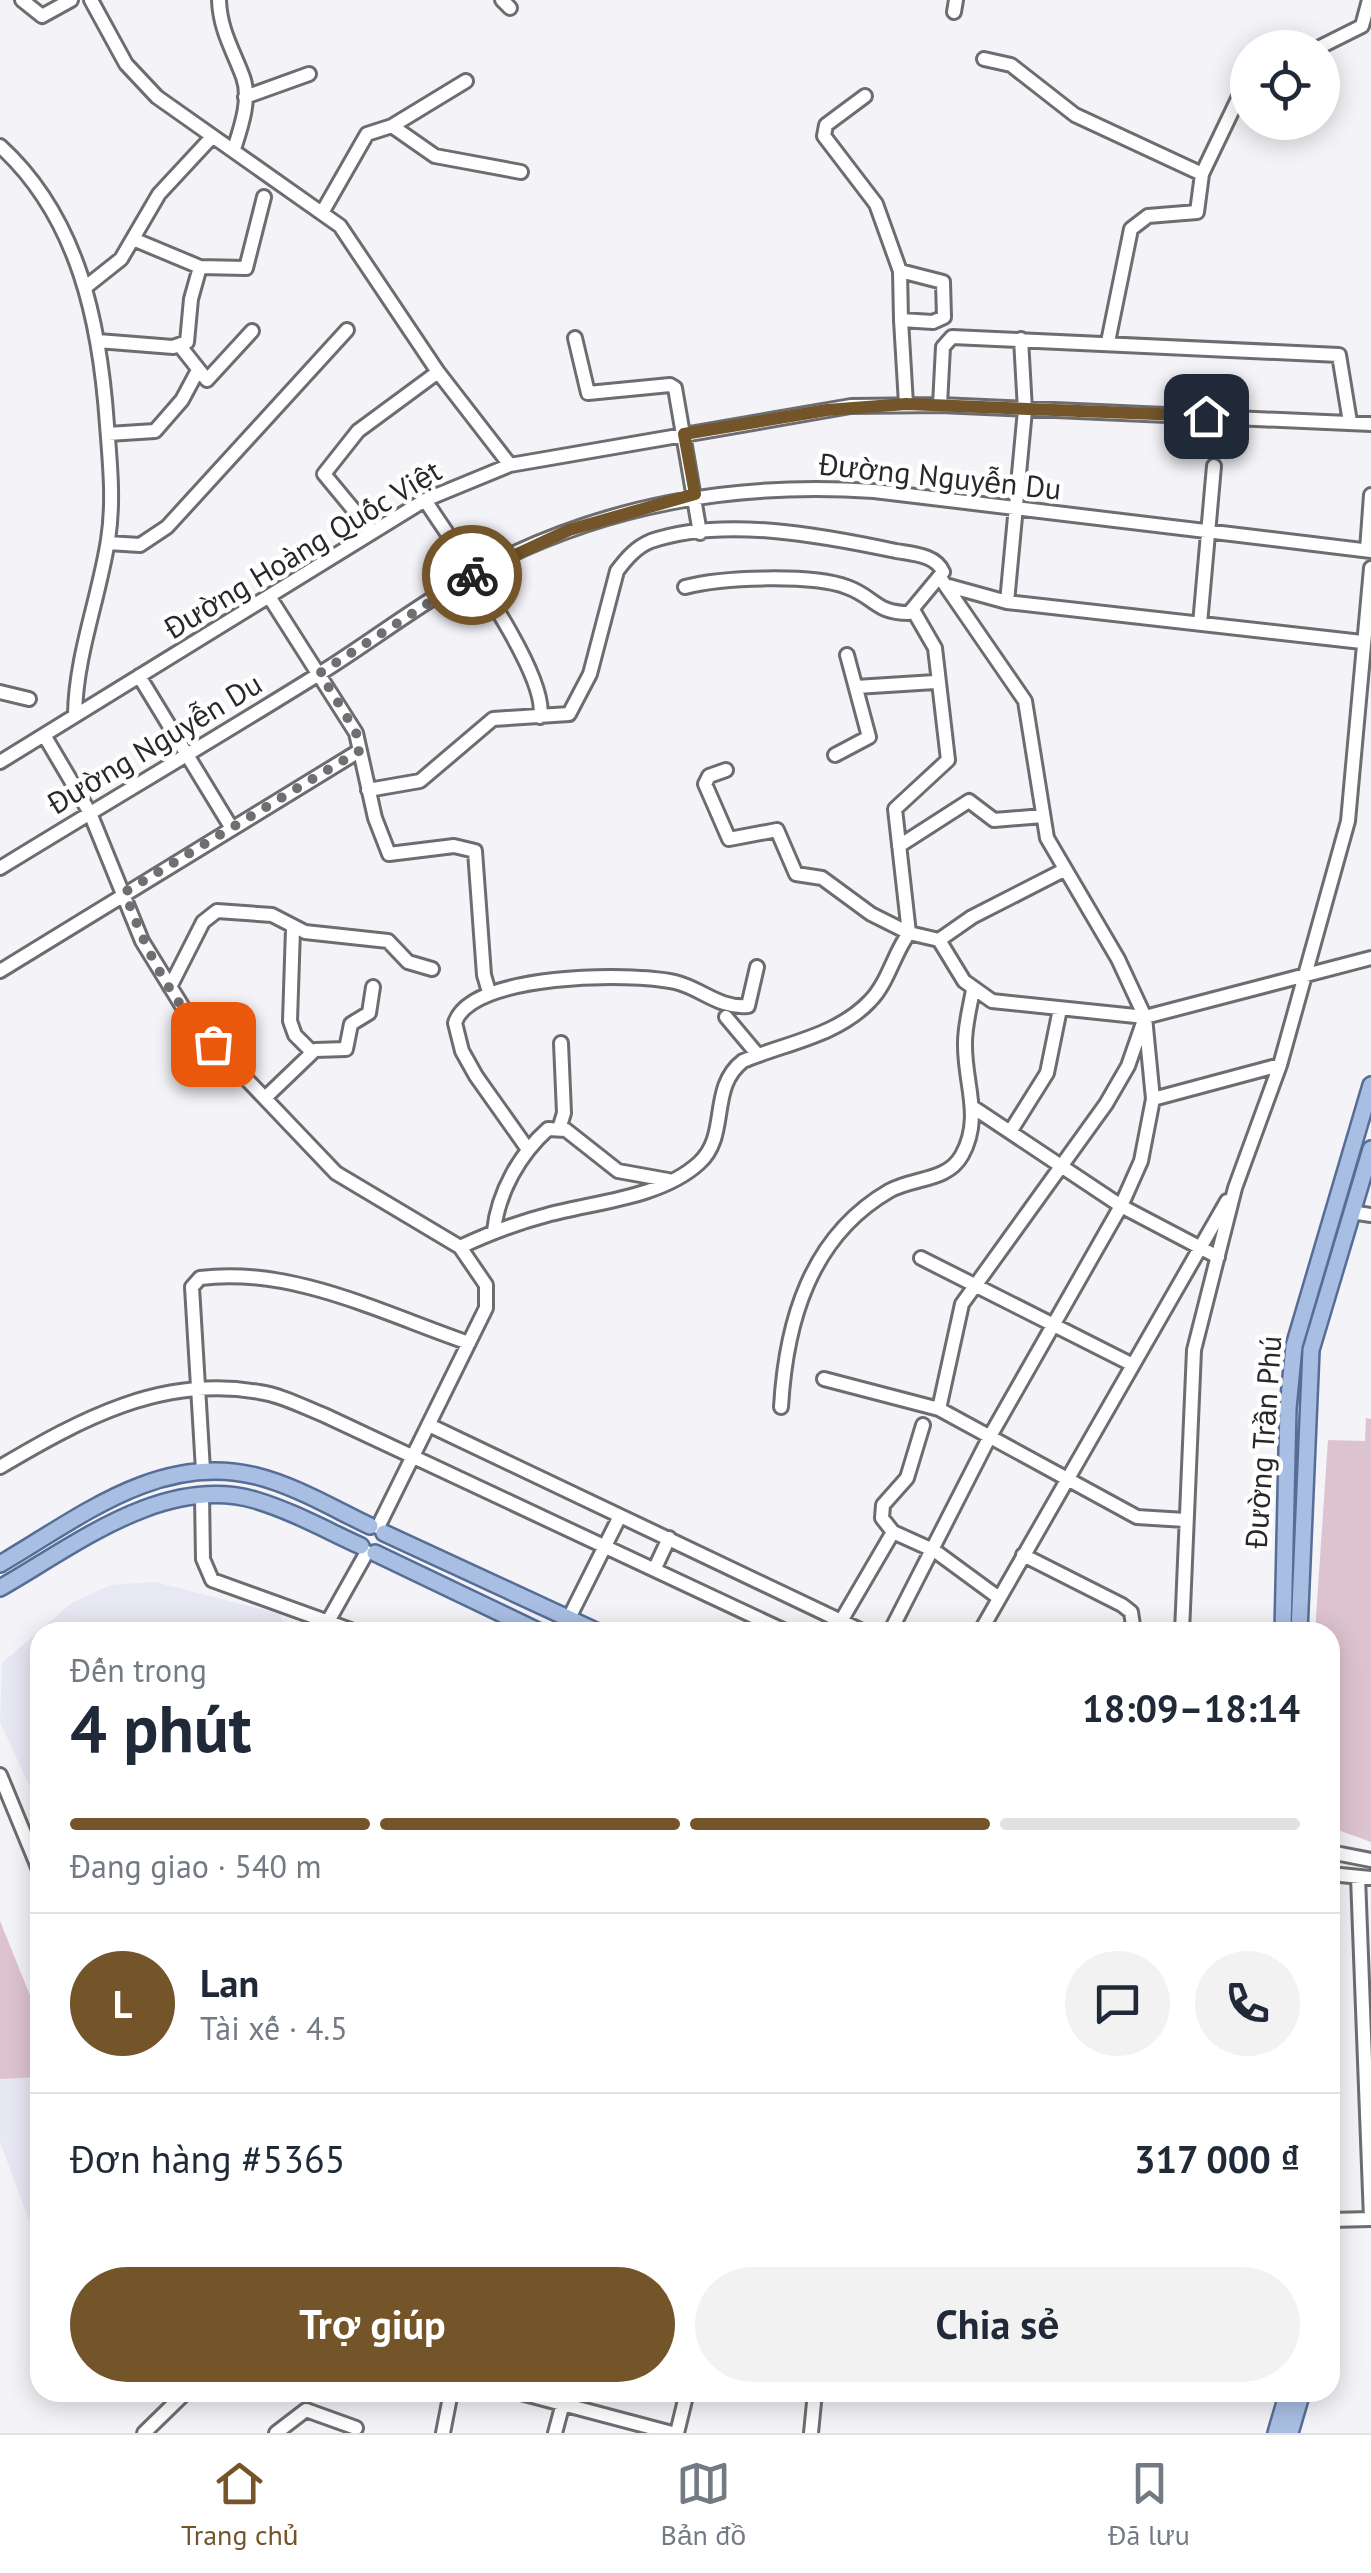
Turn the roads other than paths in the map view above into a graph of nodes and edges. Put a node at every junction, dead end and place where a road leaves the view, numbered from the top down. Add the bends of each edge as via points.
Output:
1 (22, 0) edge
2 (71, 0) edge
3 (91, 0) edge
4 (219, 0) edge
5 (1369, 0) edge
6 (1340, 37) edge
7 (984, 59) dead end
8 (309, 74) dead end
9 (466, 81) dead end
10 (865, 96) dead end
11 (244, 97) junction
12 (1230, 116) edge
13 (392, 126) junction
14 (211, 138) junction
15 (0, 146) edge
16 (234, 148) junction
17 (521, 172) dead end
18 (1202, 174) junction
19 (264, 197) dead end
20 (323, 211) junction
21 (133, 239) junction
22 (200, 267) junction
23 (900, 272) junction
24 (86, 286) junction
25 (901, 320) junction
26 (347, 330) dead end
27 (252, 331) dead end
28 (575, 338) dead end
29 (1020, 339) junction
30 (98, 341) junction
31 (1108, 342) junction
32 (180, 346) junction
33 (198, 372) junction
34 (438, 372) junction
35 (906, 404) junction
36 (940, 405) junction
37 (1025, 410) junction
38 (1350, 422) junction
39 (1371, 424) edge
40 (108, 434) junction
41 (684, 434) junction
42 (510, 465) junction
43 (1214, 466) dead end
44 (695, 494) junction
45 (1371, 495) edge
46 (424, 500) junction
47 (1015, 510) junction
48 (372, 532) junction
49 (1208, 532) junction
50 (700, 533) junction
51 (108, 543) junction
52 (1369, 550) edge
53 (1371, 568) edge
54 (474, 573) junction
55 (945, 582) junction
56 (685, 588) dead end
57 (270, 598) junction
58 (1008, 602) junction
59 (913, 610) junction
60 (1200, 624) junction
61 (1362, 642) junction
62 (846, 656) dead end
63 (320, 673) junction
64 (139, 676) junction
65 (936, 682) junction
66 (856, 686) junction
67 (0, 692) edge
68 (28, 699) dead end
69 (75, 714) junction
70 (540, 717) junction
71 (44, 736) junction
72 (359, 751) junction
73 (188, 754) junction
74 (835, 755) dead end
75 (0, 762) edge
76 (726, 770) dead end
77 (368, 790) junction
78 (90, 813) junction
79 (1042, 816) junction
80 (231, 827) junction
81 (899, 846) junction
82 (0, 868) edge
83 (1064, 870) junction
84 (125, 892) junction
85 (293, 929) junction
86 (910, 933) junction
87 (939, 940) junction
88 (1371, 958) edge
89 (757, 967) dead end
90 (432, 969) dead end
91 (0, 971) edge
92 (1304, 974) junction
93 (170, 987) junction
94 (372, 987) dead end
95 (974, 990) junction
96 (489, 992) junction
97 (1060, 1009) junction
98 (726, 1017) dead end
99 (1145, 1017) junction
100 (561, 1043) dead end
101 (312, 1052) junction
102 (758, 1055) junction
103 (1280, 1066) junction
104 (1371, 1085) edge
105 (265, 1098) junction
106 (1153, 1099) junction
107 (974, 1108) junction
108 (559, 1129) junction
109 (1010, 1132) junction
110 (527, 1148) junction
111 (1370, 1155) edge
112 (1058, 1168) junction
113 (668, 1180) junction
114 (1236, 1188) junction
115 (1121, 1206) junction
116 (1352, 1212) junction
117 (1371, 1215) edge
118 (494, 1231) junction
119 (460, 1247) junction
120 (1199, 1247) junction
121 (1218, 1256) junction
122 (921, 1258) dead end
123 (974, 1284) junction
124 (1056, 1326) junction
125 (469, 1343) junction
126 (1131, 1364) junction
127 (824, 1379) dead end
128 (196, 1386) junction
129 (781, 1406) dead end
130 (940, 1409) junction
131 (429, 1424) junction
132 (924, 1426) dead end
133 (989, 1438) junction
134 (412, 1456) junction
135 (0, 1467) edge
136 (202, 1470) junction
137 (1066, 1480) junction
138 (202, 1495) junction
139 (620, 1516) junction
140 (1184, 1520) junction
141 (377, 1528) junction
142 (893, 1532) junction
143 (668, 1538) junction
144 (605, 1544) junction
145 (368, 1550) junction
146 (935, 1551) junction
147 (1023, 1556) junction
148 (0, 1564) edge
149 (654, 1568) junction
150 (0, 1588) edge
151 (1000, 1598) junction
152 (569, 1618) junction
153 (312, 1622) edge
154 (329, 1622) edge
155 (519, 1622) edge
156 (577, 1622) edge
157 (766, 1622) edge
158 (841, 1622) joint
159 (896, 1622) edge
160 (986, 1622) edge
161 (1132, 1622) edge
162 (1182, 1622) edge
163 (1283, 1622) edge
164 (1299, 1622) edge
165 (0, 1775) edge
166 (30, 1848) edge
167 (1340, 1854) edge
168 (1371, 1860) edge
169 (1364, 1878) edge
170 (1369, 2128) edge
171 (1371, 2219) edge
172 (1340, 2220) edge
173 (176, 2402) edge
174 (449, 2402) edge
175 (564, 2402) edge
176 (575, 2402) edge
177 (684, 2402) edge
178 (814, 2402) edge
179 (1285, 2402) edge
180 (1299, 2402) edge
181 (356, 2428) dead end
182 (144, 2433) edge
183 (276, 2433) edge
184 (443, 2433) edge
185 (555, 2433) edge
186 (674, 2433) edge
187 (811, 2433) edge
188 (1276, 2433) edge
189 (1290, 2433) edge

1 - 2 street via 42,16
3 - 14 street via 132,72
4 - 11 street
5 - 6 street via 1362,26
7 - 18 street via 1010,65 1075,116
8 - 11 street
9 - 13 street
10 - 23 street via 826,125 824,136 876,204
11 - 16 street
12 - 18 street
13 - 17 street via 436,156
13 - 20 street via 363,139
14 - 16 street
14 - 21 street via 159,194
15 - 24 street via 32,178
16 - 20 street
18 - 31 street via 1198,212 1148,216 1131,229
19 - 22 street via 246,268
20 - 34 street via 367,262
21 - 22 street
21 - 24 street via 104,276
22 - 32 street via 191,334
23 - 25 street
23 - 25 street via 942,282 944,306 940,320
24 - 30 street
25 - 35 street
26 - 51 street via 167,527 140,545
27 - 33 street via 210,378
28 - 41 street via 588,393 673,386
29 - 31 street
29 - 36 street via 956,336 946,342
29 - 37 street
30 - 32 street
30 - 40 street
31 - 38 street via 1339,355
32 - 33 street
33 - 40 street via 155,431
34 - 42 street
34 - 48 street via 358,430 324,474
35 - 36 street, Đường Hoàng Quốc Việt
35 - 41 street, Đường Hoàng Quốc Việt via 851,406
36 - 37 street, Đường Hoàng Quốc Việt
37 - 38 street, Đường Hoàng Quốc Việt
37 - 47 street
38 - 39 street, Đường Hoàng Quốc Việt
40 - 51 street
41 - 42 street, Đường Hoàng Quốc Việt
41 - 44 street
42 - 46 street, Đường Hoàng Quốc Việt
43 - 49 street
44 - 47 street, Đường Nguyễn Du via 804,486
44 - 50 street
44 - 54 street, Đường Nguyễn Du via 569,530
45 - 52 street
46 - 48 street, Đường Hoàng Quốc Việt
46 - 54 street
47 - 49 street, Đường Nguyễn Du
47 - 58 street
48 - 57 street, Đường Hoàng Quốc Việt
49 - 52 street, Đường Nguyễn Du
49 - 60 street
50 - 55 street via 837,536 935,561
50 - 70 street via 650,541 626,558 575,707 566,716
51 - 69 street
53 - 61 street
54 - 63 street, Đường Nguyễn Du
54 - 70 street via 534,680
55 - 58 street
55 - 59 street
55 - 79 street via 1025,702
56 - 59 street via 732,578 840,585 877,609
57 - 63 street
57 - 64 street, Đường Hoàng Quốc Việt
58 - 60 street
59 - 65 street via 934,648
60 - 61 street
61 - 92 street via 1352,803
62 - 66 street
63 - 72 street via 356,732
63 - 73 street, Đường Nguyễn Du
64 - 69 street, Đường Hoàng Quốc Việt
64 - 73 street
65 - 66 street
65 - 81 street via 948,760 898,804
66 - 74 street via 869,737
67 - 68 street
69 - 71 street, Đường Hoàng Quốc Việt
70 - 77 street via 492,718 420,781
71 - 75 street, Đường Hoàng Quốc Việt
71 - 78 street
72 - 77 street
72 - 80 street
73 - 78 street, Đường Nguyễn Du
73 - 80 street
76 - 86 street via 705,784 729,839 777,830 796,874 822,878
77 - 96 street via 389,854 454,846 475,851
78 - 82 street, Đường Nguyễn Du
78 - 84 street
79 - 81 street via 994,820 969,801
79 - 83 street
80 - 84 street
81 - 86 street
83 - 87 street
83 - 99 street
84 - 91 street
84 - 93 street via 142,940
85 - 90 street via 388,940 408,962
85 - 93 street via 272,915 217,912 203,922
85 - 101 street via 290,1021
86 - 87 street
86 - 102 street via 872,1000 816,1036
87 - 95 street
88 - 92 street
89 - 96 street via 751,1004 742,1007 661,981 590,978
92 - 99 street
92 - 103 street
93 - 105 street via 192,1022
94 - 101 street via 369,1013 351,1024 346,1049
95 - 97 street via 1003,1004
95 - 107 street via 965,1042
96 - 110 street via 456,1016 457,1034 476,1076
97 - 99 street
97 - 109 street via 1047,1074
98 - 102 street
99 - 106 street
99 - 112 street via 1119,1083
100 - 108 street
101 - 105 street
102 - 113 street via 730,1072 722,1086 708,1153
103 - 106 street
103 - 114 street
104 - 163 main road, Đường Trần Phú via 1294,1346
105 - 119 street via 336,1173
106 - 115 street via 1141,1161
107 - 109 street
107 - 129 street via 959,1161 944,1175 878,1200 809,1273 788,1332
108 - 110 street via 548,1129
108 - 113 street via 618,1171
109 - 112 street
110 - 118 street
111 - 116 main road, Đường Trần Phú
112 - 115 street
112 - 123 street
113 - 118 street
114 - 120 street
114 - 121 street
115 - 120 street
115 - 124 street
116 - 117 street
116 - 164 main road, Đường Trần Phú via 1311,1350
118 - 119 street
119 - 125 street via 488,1293
120 - 121 street
120 - 126 street
121 - 140 street via 1194,1350
122 - 123 street
123 - 124 street
123 - 130 street via 960,1310
124 - 126 street
124 - 133 street
125 - 128 street via 270,1278 200,1278 192,1287
125 - 131 street
126 - 137 street
127 - 130 street
128 - 134 street via 264,1392
128 - 135 street via 116,1405
128 - 136 street
130 - 133 street
131 - 134 street
131 - 139 street
132 - 142 street via 907,1478 883,1505 882,1518
133 - 137 street
133 - 146 street
134 - 141 street
134 - 144 street
136 - 141 main road via 259,1476
136 - 148 main road via 134,1487
137 - 140 street via 1137,1517
137 - 147 street
138 - 145 main road via 252,1499
138 - 150 main road via 144,1509
138 - 153 street via 203,1559 212,1580
139 - 143 street
139 - 144 street
140 - 162 street
141 - 145 main road via 360,1534
141 - 145 main road via 385,1545
141 - 152 main road
142 - 146 street
142 - 158 street
143 - 149 street
143 - 158 street
144 - 149 street
144 - 152 street
145 - 154 street
145 - 155 main road
146 - 151 street
146 - 159 street
147 - 151 street
147 - 161 street via 1122,1605
149 - 157 street
151 - 160 street
152 - 156 main road
165 - 166 street
167 - 168 street
169 - 170 street
170 - 171 street
171 - 172 street
173 - 182 street
174 - 184 street
175 - 185 street
176 - 186 street
177 - 186 street
178 - 187 street
179 - 188 main road
180 - 189 main road
181 - 183 street via 306,2410

